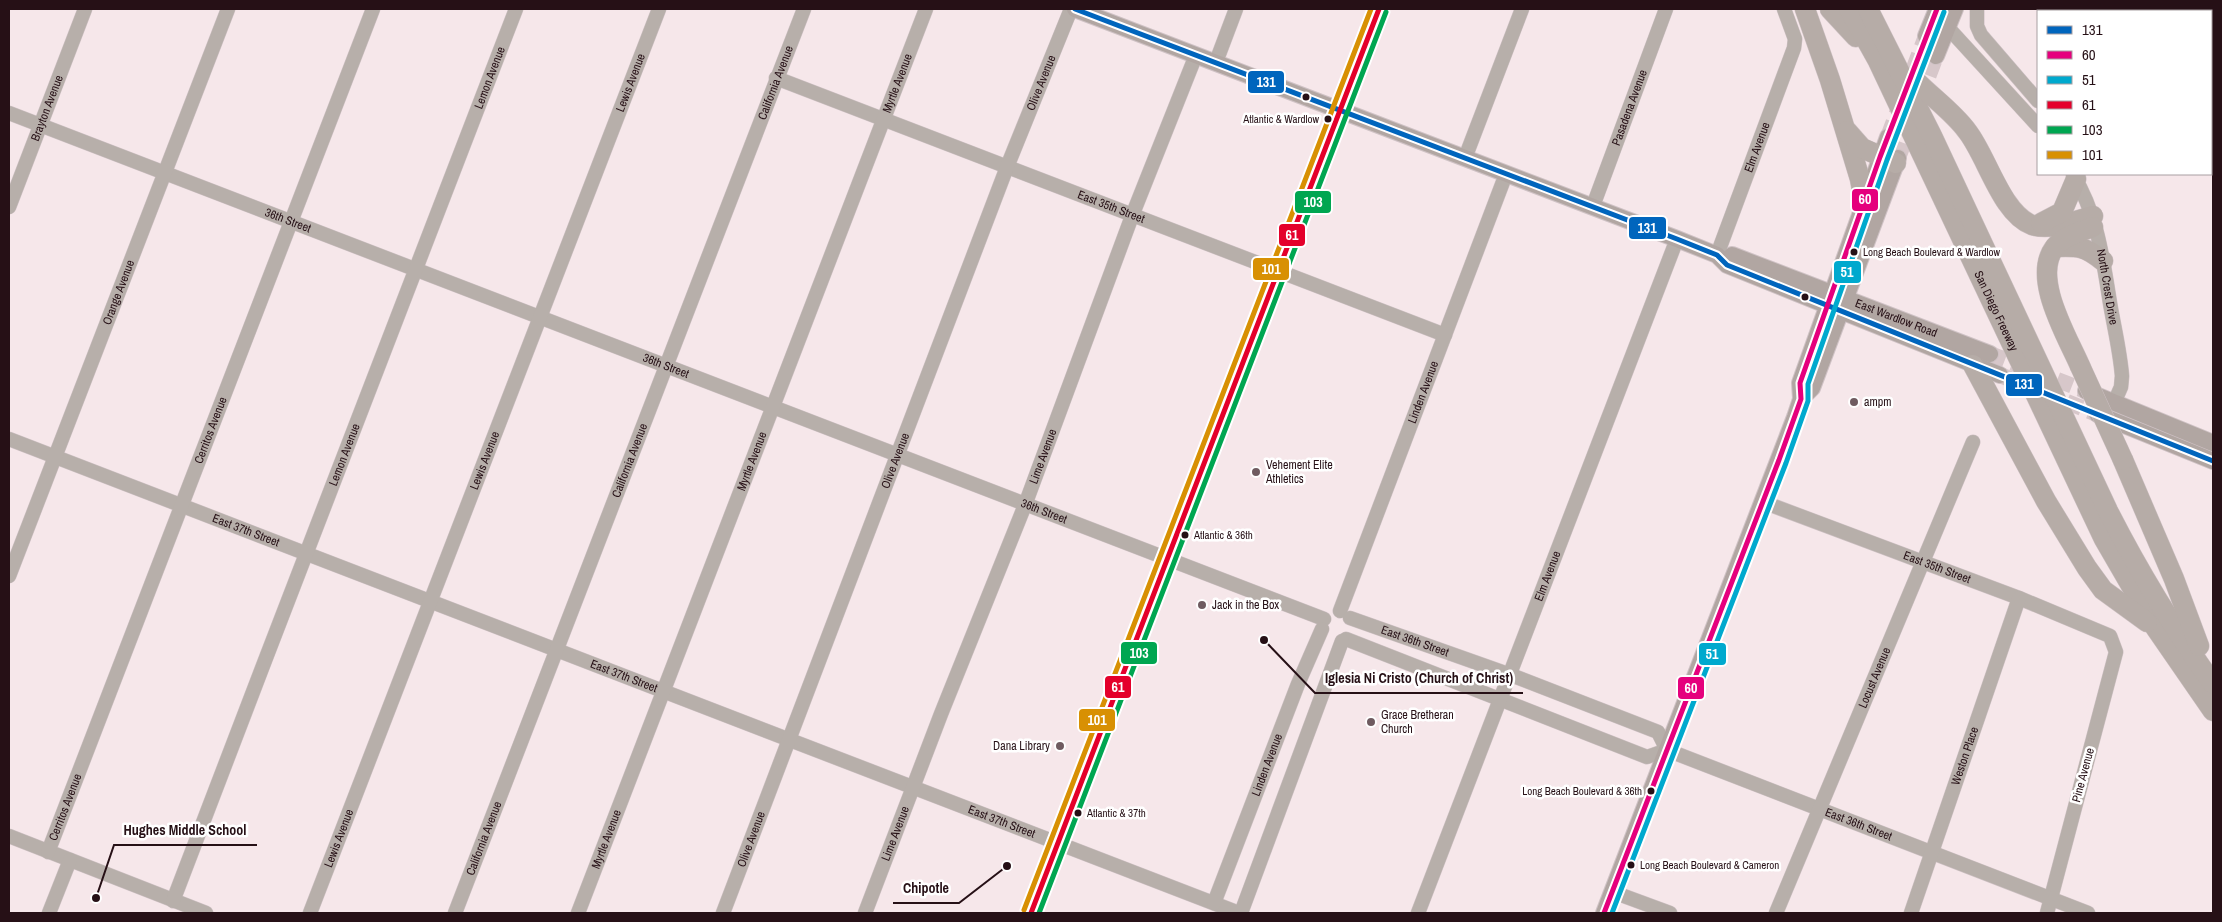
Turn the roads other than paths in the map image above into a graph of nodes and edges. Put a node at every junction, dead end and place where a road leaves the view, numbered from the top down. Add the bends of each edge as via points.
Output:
1 (85, 9) edge
2 (228, 9) edge
3 (373, 9) edge
4 (516, 9) edge
5 (659, 9) edge
6 (804, 9) edge
7 (926, 9) edge
8 (1071, 9) edge
9 (1236, 9) edge
10 (1379, 9) edge
11 (1522, 9) edge
12 (1666, 9) edge
13 (1784, 9) edge
14 (1805, 9) edge
15 (1830, 9) edge
16 (1849, 9) edge
17 (1868, 9) edge
18 (1879, 9) edge
19 (1955, 9) edge
20 (1977, 9) edge
21 (2110, 9) edge
22 (2115, 10) edge
23 (1086, 11) edge
24 (1936, 11) edge
25 (1947, 27) junction
26 (1926, 36) tunnel mouth
27 (1196, 55) junction
28 (1936, 56) tunnel mouth
29 (1216, 62) junction
30 (1878, 62) junction
31 (776, 78) junction
32 (1917, 82) junction
33 (2037, 100) edge
34 (1340, 109) junction
35 (9, 113) edge
36 (882, 119) junction
37 (2037, 125) edge
38 (40, 126) junction
39 (1843, 126) junction
40 (1888, 137) tunnel mouth
41 (1465, 158) junction
42 (1891, 160) junction
43 (1007, 167) junction
44 (164, 174) junction
45 (1506, 174) junction
46 (2074, 176) edge
47 (1864, 201) junction
48 (1593, 206) junction
49 (9, 207) edge
50 (1132, 216) junction
51 (2094, 221) junction
52 (291, 222) junction
53 (2035, 226) junction
54 (1677, 239) junction
55 (2055, 247) junction
56 (1717, 255) junction
57 (2103, 261) junction
58 (416, 270) junction
59 (1279, 272) junction
60 (1836, 302) junction
61 (542, 318) junction
62 (1445, 335) junction
63 (1990, 354) tunnel mouth
64 (1972, 364) junction
65 (667, 366) junction
66 (2000, 376) tunnel mouth
67 (2086, 392) tunnel mouth
68 (2114, 403) junction
69 (773, 408) junction
70 (2097, 414) tunnel mouth
71 (9, 438) edge
72 (1973, 442) dead end
73 (2213, 443) edge
74 (55, 456) junction
75 (898, 456) junction
76 (2213, 460) edge
77 (1763, 502) junction
78 (180, 505) junction
79 (1025, 505) junction
80 (305, 552) junction
81 (1167, 559) junction
82 (1924, 564) junction
83 (9, 576) edge
84 (2019, 598) junction
85 (430, 601) junction
86 (1345, 615) junction
87 (1323, 624) junction
88 (2155, 627) junction
89 (2110, 636) joint
90 (1344, 640) junction
91 (2199, 646) junction
92 (556, 649) junction
93 (2213, 668) edge
94 (1511, 674) junction
95 (2213, 684) edge
96 (662, 690) junction
97 (2213, 694) edge
98 (1501, 701) junction
99 (2213, 711) edge
100 (789, 740) junction
101 (1666, 750) junction
102 (914, 789) junction
103 (1820, 809) junction
104 (9, 836) edge
105 (1059, 844) junction
106 (48, 852) junction
107 (1932, 852) junction
108 (70, 860) junction
109 (1613, 892) junction
110 (2051, 899) junction
111 (173, 901) junction
112 (1229, 910) edge
113 (49, 913) edge
114 (206, 913) edge
115 (310, 913) edge
116 (455, 913) edge
117 (578, 913) edge
118 (723, 913) edge
119 (866, 913) edge
120 (1031, 913) edge
121 (1418, 913) edge
122 (1604, 913) edge
123 (1670, 913) edge
124 (1776, 913) edge
125 (1911, 913) edge
126 (2047, 913) edge
127 (2088, 913) edge

1 - 38 street, Brayton Avenue
2 - 44 street, Orange Avenue
3 - 52 street, Cerritos Avenue
4 - 58 street, Lemon Avenue
5 - 61 street, Lewis Avenue
6 - 31 street, California Avenue
7 - 36 street, Myrtle Avenue
8 - 43 street, Olive Avenue
9 - 29 street
10 - 34 main road
11 - 41 street
12 - 48 street, Pasadena Avenue
13 - 56 street, Elm Avenue via 1795,38 1794,48
14 - 39 highway
15 - 30 highway
16 - 30 highway, San Diego Freeway
17 - 95 highway via 2134,562
18 - 32 highway, San Diego Freeway
19 - 25 main road
20 - 33 street via 1977,26 1981,35
21 - 22 street
23 - 27 main road, East Wardlow Road
24 - 25 street
24 - 26 main road
25 - 28 main road
25 - 37 street
27 - 29 main road, East Wardlow Road
27 - 50 street, Lime Avenue
29 - 34 main road, East Wardlow Road
30 - 88 highway, San Diego Freeway via 2080,492
30 - 97 highway via 1899,78 2100,511 2149,599
31 - 36 street, East 35th Street
31 - 65 street, California Avenue
32 - 53 highway via 1968,131 2010,205 2023,220
32 - 91 highway, San Diego Freeway via 2113,500
34 - 41 main road, East Wardlow Road
34 - 59 main road
35 - 38 street, 36th Street
36 - 43 street, East 35th Street
36 - 69 street, Myrtle Avenue
38 - 44 street, 36th Street
38 - 49 street, Brayton Avenue
39 - 42 highway via 1859,145
39 - 47 highway
40 - 42 main road
41 - 45 main road, East Wardlow Road
42 - 47 main road
42 - 60 main road
43 - 50 street, East 35th Street
43 - 75 street, Olive Avenue
44 - 52 street, 36th Street
44 - 74 street, Orange Avenue
45 - 48 main road, East Wardlow Road
45 - 62 street, Linden Avenue
46 - 51 street, North Crest Drive
46 - 53 highway via 2062,212
47 - 60 main road
48 - 54 main road, East Wardlow Road
50 - 59 street, East 35th Street
50 - 79 street, Lime Avenue
51 - 53 highway
51 - 55 highway
51 - 57 street, North Crest Drive
52 - 58 street, 36th Street
52 - 78 street, Cerritos Avenue
54 - 56 main road, East Wardlow Road
54 - 94 street, Elm Avenue
55 - 57 highway via 2080,246
55 - 91 highway, bridge via 2048,260 2047,286 2174,579
56 - 60 main road, East Wardlow Road via 1729,254
57 - 68 street, North Crest Drive via 2121,370 2120,387
58 - 61 street, 36th Street
58 - 80 street, Lemon Avenue
59 - 62 street, East 35th Street
59 - 81 main road
60 - 63 main road, East Wardlow Road
60 - 64 main road, East Wardlow Road
60 - 77 main road via 1800,383 1801,399
61 - 65 street, 36th Street
61 - 85 street, Lewis Avenue
62 - 86 street, Linden Avenue
64 - 66 main road, East Wardlow Road
64 - 88 highway via 2046,501 2087,568 2103,590
65 - 69 street, 36th Street
65 - 92 street, California Avenue
67 - 68 main road
68 - 73 main road
69 - 75 street, 36th Street
69 - 96 street, Myrtle Avenue
70 - 76 main road
71 - 74 street, East 37th Street
72 - 82 street, Locust Avenue
74 - 78 street, East 37th Street
74 - 83 street, Orange Avenue
75 - 79 street, 36th Street
75 - 100 street, Olive Avenue
77 - 82 street, East 35th Street
77 - 101 main road
78 - 80 street, East 37th Street
78 - 106 street, Cerritos Avenue
79 - 81 street, 36th Street
79 - 102 street, Lime Avenue
80 - 85 street, East 37th Street
80 - 111 street, Lemon Avenue
81 - 87 street, 36th Street
81 - 105 main road
82 - 84 street, East 35th Street
82 - 103 street, Locust Avenue
84 - 89 street, East 35th Street
84 - 107 street, Weston Place
85 - 92 street, East 37th Street
85 - 115 street, Lewis Avenue
86 - 87 street via 1330,613
86 - 90 street via 1352,627
86 - 94 street, East 36th Street
87 - 90 street via 1332,641
87 - 112 street, Linden Avenue via 1298,684
88 - 99 highway, San Diego Freeway
89 - 110 street, Pine Avenue via 2116,652
90 - 98 street, East 36th Street
90 - 112 street
91 - 93 highway, San Diego Freeway
92 - 96 street, East 37th Street
92 - 116 street, California Avenue
94 - 98 street, Elm Avenue
94 - 101 street, East 36th Street via 1658,732
96 - 100 street, East 37th Street
96 - 117 street, Myrtle Avenue
98 - 101 street, East 36th Street via 1647,757
98 - 121 street, Elm Avenue
100 - 102 street, East 37th Street
100 - 118 street, Olive Avenue
101 - 103 street, East 36th Street
101 - 109 main road
102 - 105 street, East 37th Street
102 - 119 street, Lime Avenue
103 - 107 street, East 36th Street
103 - 124 street, Locust Avenue
104 - 106 street
105 - 112 street, East 37th Street
105 - 120 main road
106 - 108 street
107 - 110 street, East 36th Street
107 - 125 street, Weston Place
108 - 111 street
108 - 113 street
109 - 122 main road
109 - 123 street
110 - 126 street, Pine Avenue
110 - 127 street, East 36th Street
111 - 114 street

